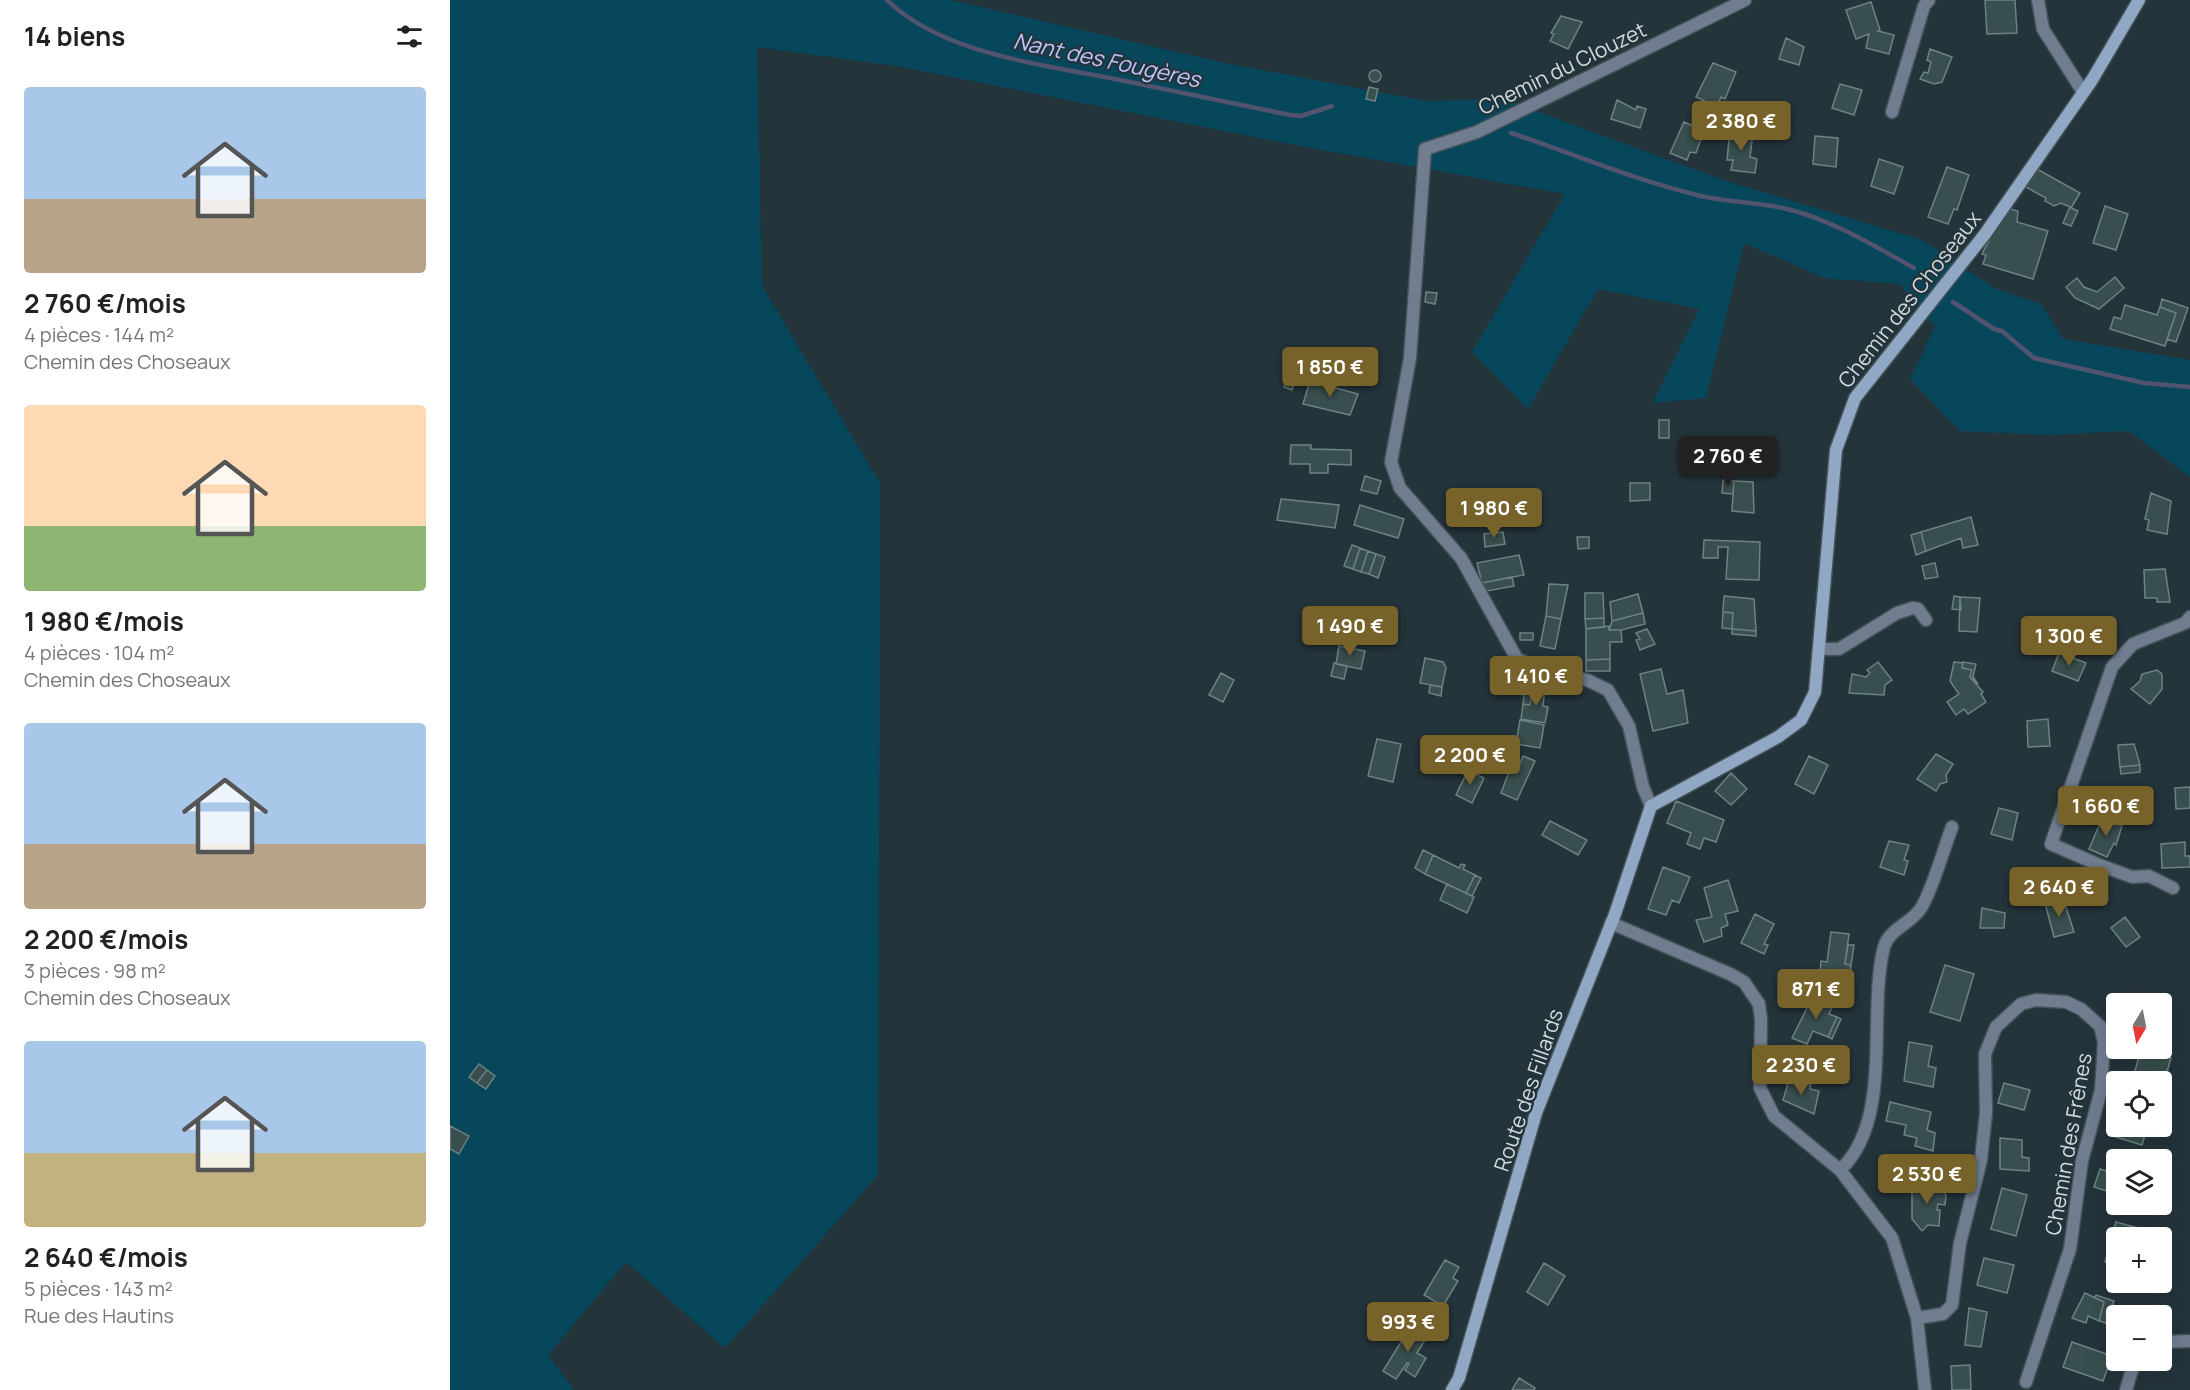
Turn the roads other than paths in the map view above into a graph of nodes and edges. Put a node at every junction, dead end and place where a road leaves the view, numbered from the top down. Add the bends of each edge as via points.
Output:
1 (1745, 0) edge
2 (1929, 0) edge
3 (2038, 0) edge
4 (2139, 0) edge
5 (2082, 92) junction
6 (1892, 112) dead end
7 (1926, 620) dead end
8 (2188, 625) edge
9 (1821, 649) junction
10 (1651, 806) junction
11 (1952, 827) dead end
12 (2173, 888) dead end
13 (1611, 923) junction
14 (1840, 1170) junction
15 (1917, 1318) junction
16 (2190, 1341) edge
17 (2172, 1342) edge
18 (2132, 1371) edge
19 (2026, 1382) dead end
20 (1452, 1390) edge
21 (1925, 1390) edge
22 (2126, 1390) edge

1 - 10 street, Chemin du Clouzet via 1477,132 1425,149 1410,358 1391,462 1400,488 1461,558 1517,659 1608,690 1629,726
2 - 6 street
3 - 5 street via 2043,30
4 - 5 street, Chemin des Choseaux
5 - 9 street, Chemin des Choseaux via 1985,234 1855,398 1836,450 1819,630
7 - 9 street via 1913,608 1839,649
8 - 12 street via 2133,644 2112,667 2051,844 2132,877 2149,876
9 - 10 street, Chemin des Choseaux via 1815,692 1801,720 1778,737
10 - 13 street, Route des Fillards
11 - 14 street via 1922,908 1884,945 1864,1138
13 - 14 street via 1744,982 1759,1004 1760,1088 1766,1102 1785,1128
13 - 20 street, Route des Fillards via 1536,1113 1459,1378
14 - 15 street via 1892,1238
15 - 19 street, Chemin des Frênes via 1943,1314 1952,1305 1960,1243 1981,1160 1986,1113 1985,1054 1996,1027 2021,1004 2036,1000 2067,1002 2081,1009 2100,1026 2104,1042 2101,1090 2082,1161 2070,1249
15 - 21 street
16 - 17 street
18 - 22 street

